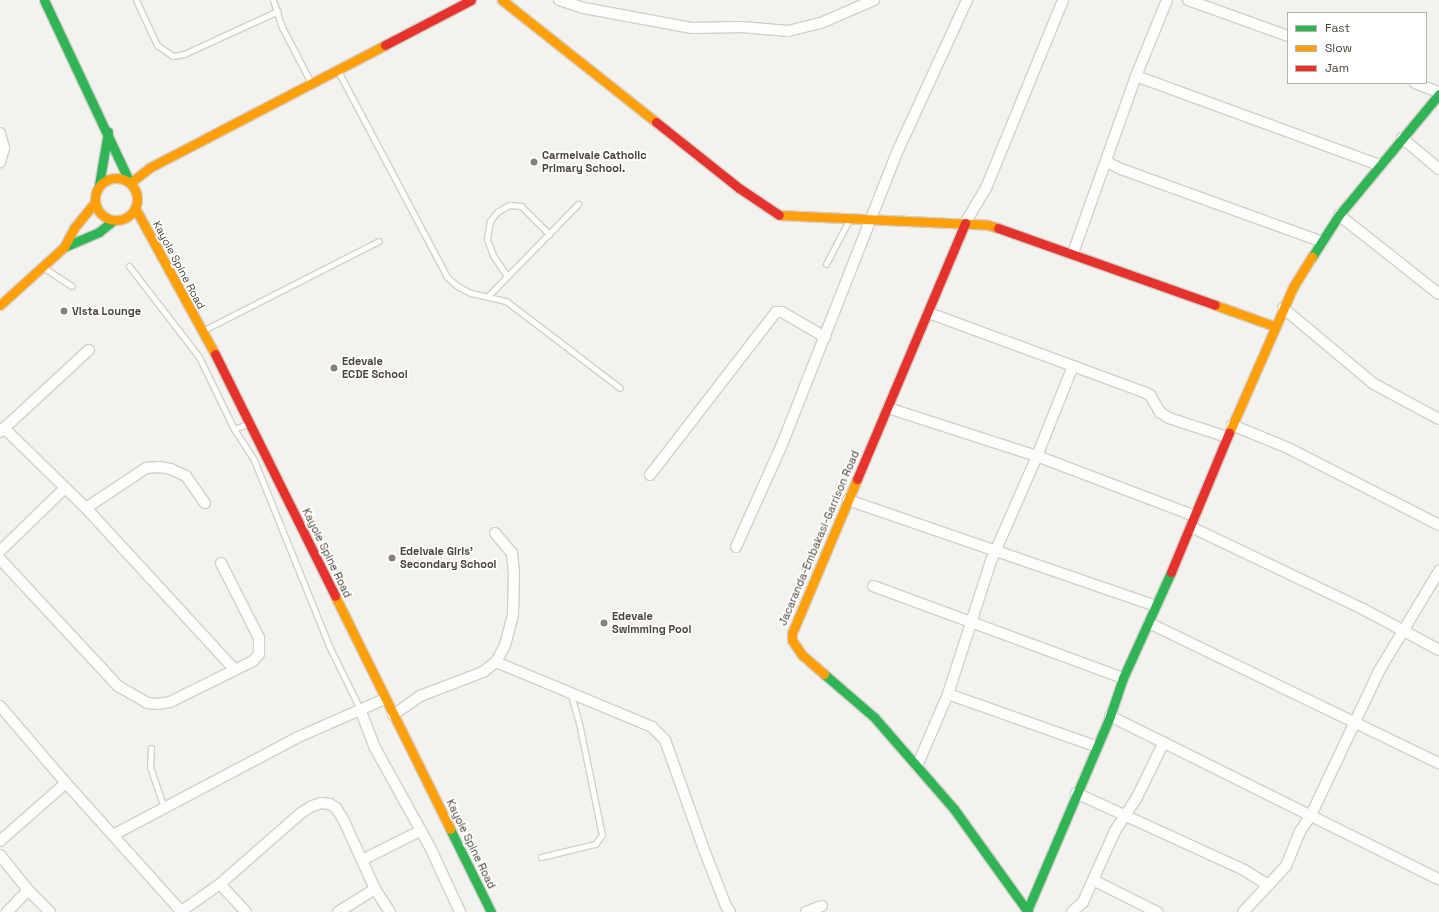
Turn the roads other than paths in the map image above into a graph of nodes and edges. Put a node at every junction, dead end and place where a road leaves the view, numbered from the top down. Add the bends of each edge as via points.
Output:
1 (44, 0) edge
2 (136, 0) edge
3 (273, 0) edge
4 (471, 0) edge
5 (502, 0) edge
6 (559, 0) edge
7 (874, 0) edge
8 (967, 0) edge
9 (1063, 0) edge
10 (1167, 0) edge
11 (1188, 0) edge
12 (278, 11) junction
13 (1287, 36) edge
14 (338, 70) junction
15 (1136, 76) junction
16 (312, 84) junction
17 (1418, 84) edge
18 (1439, 93) edge
19 (108, 132) junction
20 (0, 133) edge
21 (1402, 138) junction
22 (0, 162) edge
23 (1107, 162) junction
24 (1379, 165) junction
25 (1439, 169) edge
26 (130, 183) junction
27 (99, 185) junction
28 (94, 202) junction
29 (578, 204) dead end
30 (135, 208) junction
31 (1339, 215) junction
32 (851, 217) junction
33 (870, 219) junction
34 (114, 220) junction
35 (965, 223) junction
36 (549, 234) junction
37 (379, 241) dead end
38 (1320, 241) junction
39 (64, 247) junction
40 (1073, 253) junction
41 (826, 264) dead end
42 (129, 266) dead end
43 (43, 267) junction
44 (507, 276) junction
45 (72, 286) dead end
46 (1439, 294) edge
47 (488, 296) junction
48 (0, 305) edge
49 (1284, 308) junction
50 (929, 313) junction
51 (1274, 326) junction
52 (201, 332) junction
53 (824, 337) junction
54 (89, 350) dead end
55 (1073, 366) junction
56 (620, 388) dead end
57 (888, 408) junction
58 (1439, 419) edge
59 (250, 423) junction
60 (1232, 425) junction
61 (234, 429) junction
62 (2, 430) edge
63 (1227, 437) junction
64 (1037, 456) junction
65 (650, 474) dead end
66 (64, 489) junction
67 (848, 500) junction
68 (205, 503) dead end
69 (86, 508) junction
70 (1195, 516) junction
71 (1439, 525) edge
72 (1191, 527) junction
73 (495, 532) dead end
74 (736, 547) dead end
75 (0, 551) edge
76 (997, 551) junction
77 (0, 559) edge
78 (221, 563) dead end
79 (1439, 571) edge
80 (873, 586) dead end
81 (1155, 606) junction
82 (971, 621) junction
83 (1149, 623) junction
84 (1401, 631) junction
85 (1439, 650) edge
86 (496, 662) junction
87 (234, 668) junction
88 (1123, 678) junction
89 (569, 691) junction
90 (948, 694) junction
91 (386, 699) junction
92 (0, 706) edge
93 (360, 709) junction
94 (393, 715) junction
95 (1110, 716) junction
96 (1354, 720) junction
97 (1164, 742) junction
98 (1095, 746) junction
99 (150, 748) dead end
100 (1439, 762) edge
101 (917, 766) junction
102 (66, 783) junction
103 (1076, 794) junction
104 (164, 808) junction
105 (1311, 815) junction
106 (1126, 816) junction
107 (420, 831) junction
108 (115, 834) junction
109 (0, 841) edge
110 (0, 855) edge
111 (542, 857) dead end
112 (362, 860) junction
113 (1439, 879) edge
114 (1093, 880) junction
115 (220, 884) junction
116 (1268, 885) junction
117 (375, 889) junction
118 (28, 890) junction
119 (822, 906) dead end
120 (7, 912) edge
121 (50, 912) edge
122 (181, 912) edge
123 (246, 912) edge
124 (338, 912) edge
125 (390, 912) edge
126 (460, 912) edge
127 (491, 912) edge
128 (730, 912) edge
129 (806, 912) edge
130 (1028, 912) edge
131 (1072, 912) edge
132 (1157, 912) edge
133 (1243, 912) edge

1 - 19 street
2 - 12 lane via 157,45 173,56 184,54
3 - 12 lane
4 - 14 street
5 - 32 street via 762,206 790,217
6 - 7 street via 584,8 692,28 742,27 788,32 821,23
8 - 33 street
9 - 35 street via 986,188
10 - 15 street
11 - 13 street
12 - 16 lane via 282,27
14 - 16 street
14 - 47 lane via 447,277 456,286
15 - 23 street
15 - 24 street
16 - 26 street via 149,168
17 - 18 street
18 - 21 street
19 - 26 street
19 - 27 street
20 - 22 street via 4,148
21 - 24 street
21 - 25 street
23 - 38 street
23 - 40 street
24 - 31 street
26 - 27 street via 124,179 111,178
26 - 30 street via 137,195
27 - 28 street
28 - 34 street via 103,216
28 - 39 street via 74,228
29 - 36 lane
30 - 34 street via 126,218
30 - 52 street, Kayole Spine Road
31 - 38 street
31 - 46 street
32 - 33 street
32 - 41 lane
33 - 35 street
33 - 53 street
34 - 39 street via 99,232
35 - 40 street via 988,225
35 - 50 street, Jacaranda-Embakasi-Garrison Road
36 - 44 lane
36 - 44 lane via 521,206 509,205 497,212 490,221 486,239
37 - 52 lane
38 - 49 street
39 - 43 street
40 - 51 street
42 - 61 lane via 200,357
43 - 45 lane
43 - 48 street
44 - 47 lane
47 - 56 lane via 506,301
49 - 51 street
49 - 58 street via 1374,384
50 - 55 street
50 - 57 street, Jacaranda-Embakasi-Garrison Road
51 - 60 street
52 - 59 street, Kayole Spine Road
53 - 65 street via 782,312 776,312
53 - 74 street via 781,447
54 - 62 street
55 - 63 street via 1150,395 1160,412 1169,418
55 - 64 street
57 - 64 street
57 - 67 street, Jacaranda-Embakasi-Garrison Road
59 - 61 lane
59 - 91 street, Kayole Spine Road
60 - 63 street
60 - 71 street via 1288,448
61 - 93 lane via 254,460 329,646
62 - 66 street
63 - 70 street
64 - 70 street
64 - 76 street
66 - 69 street
66 - 75 street
67 - 76 street
67 - 101 street, Jacaranda-Embakasi-Garrison Road via 792,633 792,640 802,655 874,717
68 - 69 street via 186,476 171,468 159,467 146,468
69 - 87 street
70 - 72 street
72 - 81 street
72 - 84 street via 1363,609
73 - 86 street via 512,553 514,573 513,615 505,645
76 - 81 street
76 - 82 street
77 - 87 street via 118,686 147,703 170,702
78 - 87 street via 259,638 259,654 253,661
79 - 84 street
80 - 82 street
81 - 83 street
82 - 88 street
82 - 90 street
83 - 88 street
83 - 96 street
84 - 85 street
84 - 96 street
86 - 89 street
86 - 94 street via 483,672 420,696
88 - 95 street
89 - 111 lane via 579,723 602,835 595,844
89 - 128 street via 641,720 665,740 703,847
90 - 98 street
90 - 101 street
91 - 93 street
91 - 94 street, Kayole Spine Road
92 - 102 street
93 - 104 street via 296,738
93 - 107 street via 374,746
94 - 127 street, Kayole Spine Road
95 - 97 street
95 - 98 street
96 - 100 street
96 - 105 street
97 - 105 street
97 - 106 street
98 - 103 street
99 - 104 lane via 150,767
101 - 130 street, Jacaranda-Embakasi-Garrison Road via 954,809
102 - 108 street
102 - 109 street
103 - 106 street
103 - 130 street
104 - 108 street
105 - 113 street
105 - 116 street via 1299,833 1286,866 1278,878
106 - 114 street via 1115,831
106 - 116 street via 1244,870
107 - 112 street
107 - 126 street
108 - 122 street
110 - 118 street
112 - 115 street via 336,808 322,803 312,806 289,823
112 - 117 street
114 - 131 street via 1083,902
114 - 132 street
115 - 122 street
115 - 123 street
116 - 133 street
117 - 124 street
117 - 125 street
118 - 120 street
118 - 121 street
119 - 129 street

